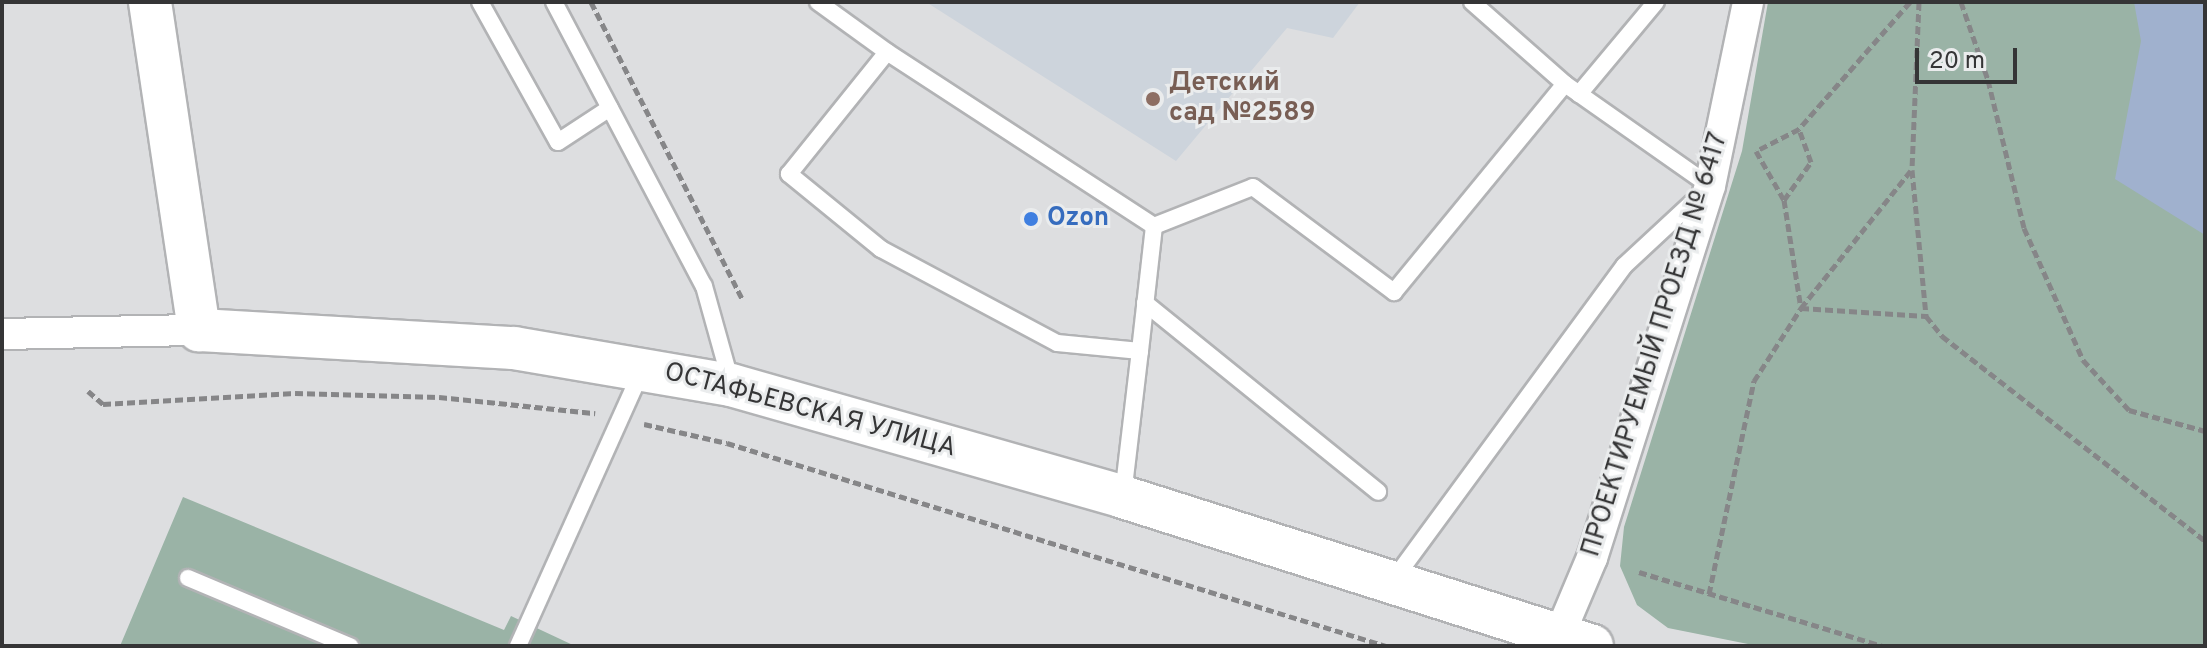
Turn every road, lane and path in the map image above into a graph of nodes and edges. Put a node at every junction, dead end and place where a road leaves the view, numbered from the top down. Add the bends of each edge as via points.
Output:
1 (150, 2) edge
2 (480, 2) edge
3 (554, 2) edge
4 (591, 2) edge
5 (818, 2) edge
6 (1472, 2) edge
7 (1656, 2) edge
8 (1748, 2) edge
9 (1910, 2) edge
10 (1919, 2) edge
11 (1961, 2) edge
12 (887, 52) junction
13 (1565, 84) junction
14 (1579, 94) junction
15 (610, 108) junction
16 (1799, 129) junction
17 (1912, 170) junction
18 (1710, 186) junction
19 (1784, 200) junction
20 (1154, 226) junction
21 (742, 298) dead end
22 (1145, 303) junction
23 (1801, 308) junction
24 (1926, 316) junction
25 (199, 330) junction
26 (2, 334) edge
27 (1140, 351) junction
28 (643, 368) junction
29 (731, 385) junction
30 (88, 391) dead end
31 (620, 419) junction
32 (2205, 431) edge
33 (1378, 492) dead end
34 (1123, 497) junction
35 (2205, 541) edge
36 (1639, 572) dead end
37 (188, 578) dead end
38 (1392, 583) junction
39 (1709, 594) junction
40 (1568, 643) edge
41 (350, 646) edge
42 (518, 646) edge
43 (1386, 646) edge
44 (1882, 646) edge

1 - 25 street
2 - 15 lane via 558,142
3 - 15 lane
4 - 21 path
5 - 12 lane
6 - 13 lane
7 - 14 lane
8 - 18 street, ПРОЕКТИРУЕМЫЙ ПРОЕЗД № 6417
9 - 16 path
10 - 17 path
11 - 32 path via 1988,80 2024,228 2083,360 2129,410
12 - 20 lane
12 - 27 lane via 789,174 881,249 1057,343
13 - 14 lane
13 - 20 lane via 1394,292 1253,187
14 - 18 lane
15 - 29 lane via 704,286
16 - 19 path via 1811,162
16 - 19 path via 1756,151
17 - 23 path
17 - 24 path
18 - 38 lane via 1624,266
18 - 40 street, ПРОЕКТИРУЕМЫЙ ПРОЕЗД № 6417
19 - 23 path
20 - 22 lane
22 - 27 lane
22 - 33 lane
23 - 24 path
23 - 39 path via 1754,381
24 - 35 path via 1942,336
25 - 26 street, ОСТАФЬЕВСКАЯ УЛИЦА
25 - 28 street, ОСТАФЬЕВСКАЯ УЛИЦА via 441,341
27 - 34 lane
28 - 29 street, ОСТАФЬЕВСКАЯ УЛИЦА
28 - 31 lane
29 - 34 street, ОСТАФЬЕВСКАЯ УЛИЦА
30 - 31 path via 103,404 295,393 439,397
31 - 42 lane
31 - 43 path via 727,443
34 - 38 street, ОСТАФЬЕВСКАЯ УЛИЦА
36 - 39 path
37 - 41 lane
38 - 40 street, ОСТАФЬЕВСКАЯ УЛИЦА
39 - 44 path

